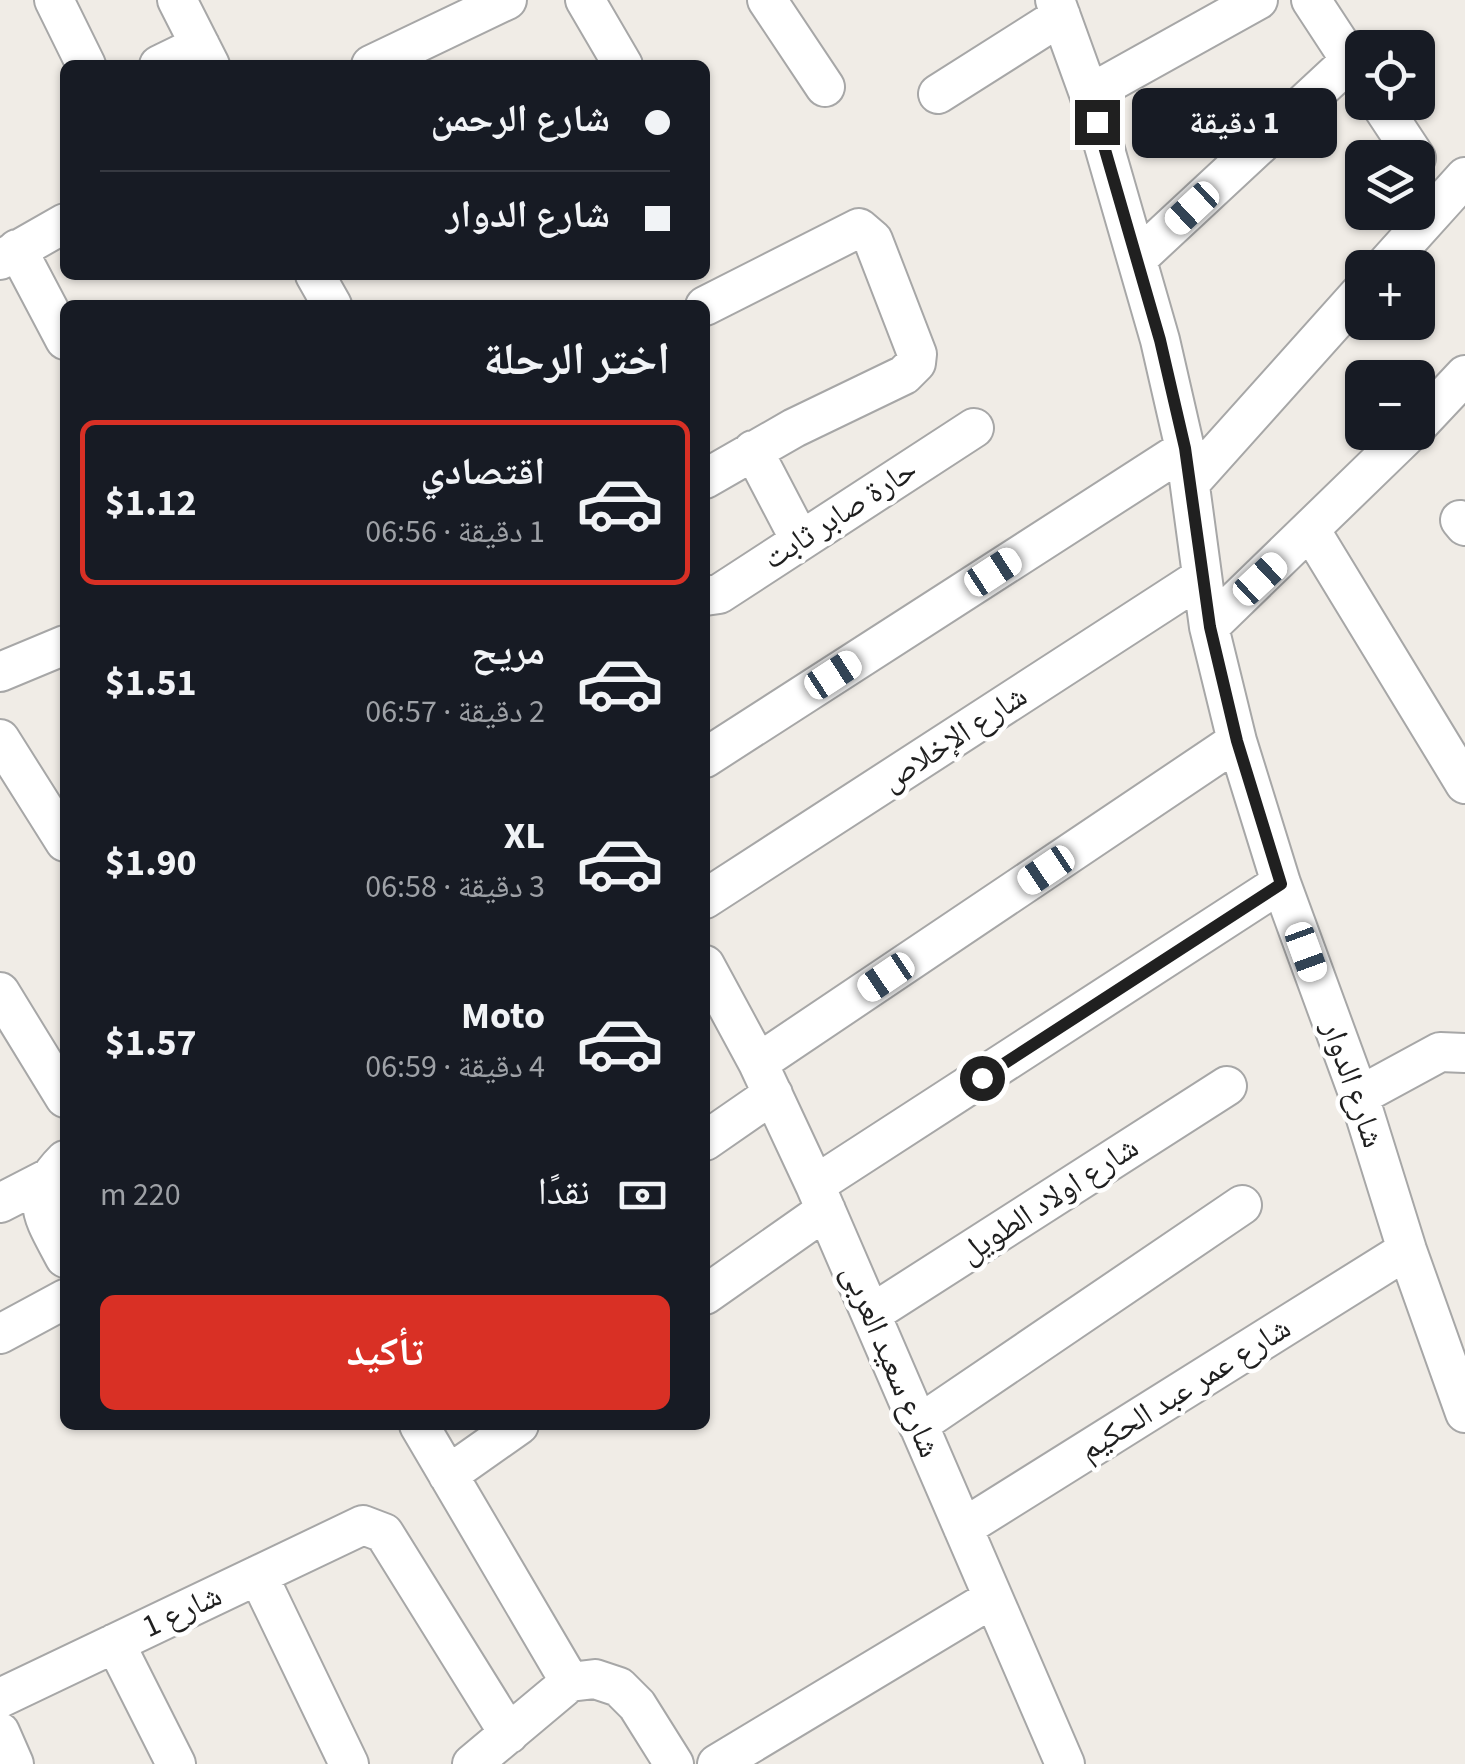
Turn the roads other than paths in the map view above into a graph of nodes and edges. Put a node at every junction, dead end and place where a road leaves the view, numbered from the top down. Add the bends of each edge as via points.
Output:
1 (54, 0) edge
2 (177, 0) edge
3 (507, 0) edge
4 (585, 0) edge
5 (767, 0) edge
6 (1258, 0) edge
7 (1310, 0) edge
8 (1058, 8) edge
9 (1345, 51) edge
10 (205, 55) edge
11 (84, 60) edge
12 (393, 60) edge
13 (620, 60) edge
14 (1345, 79) edge
15 (825, 87) dead end
16 (938, 94) dead end
17 (1089, 94) junction
18 (1435, 173) edge
19 (1455, 189) edge
20 (60, 226) edge
21 (1400, 250) edge
22 (9, 254) edge
23 (1138, 257) junction
24 (710, 303) edge
25 (1345, 308) edge
26 (60, 332) edge
27 (1465, 375) edge
28 (1435, 407) edge
29 (974, 428) dead end
30 (753, 450) junction
31 (1392, 450) edge
32 (1188, 466) junction
33 (710, 477) edge
34 (1311, 531) junction
35 (800, 540) junction
36 (1202, 577) junction
37 (710, 595) edge
38 (1210, 627) junction
39 (60, 647) edge
40 (0, 672) edge
41 (0, 739) edge
42 (1237, 741) junction
43 (710, 755) edge
44 (1465, 784) edge
45 (60, 834) edge
46 (1281, 884) junction
47 (710, 896) edge
48 (710, 974) edge
49 (0, 992) edge
50 (1465, 1052) edge
51 (59, 1075) edge
52 (766, 1079) junction
53 (1227, 1086) dead end
54 (1360, 1096) junction
55 (710, 1137) edge
56 (55, 1170) edge
57 (820, 1198) junction
58 (0, 1203) edge
59 (1242, 1204) dead end
60 (60, 1249) edge
61 (1408, 1250) junction
62 (710, 1291) edge
63 (60, 1302) edge
64 (871, 1314) junction
65 (0, 1334) edge
66 (1465, 1413) edge
67 (918, 1425) junction
68 (422, 1430) edge
69 (512, 1430) edge
70 (448, 1474) junction
71 (963, 1528) junction
72 (258, 1575) junction
73 (992, 1598) junction
74 (115, 1643) junction
75 (570, 1682) junction
76 (0, 1698) edge
77 (0, 1732) edge
78 (509, 1734) junction
79 (774, 1749) edge
80 (14, 1764) edge
81 (176, 1764) edge
82 (348, 1764) edge
83 (472, 1764) edge
84 (674, 1764) edge
85 (717, 1764) edge
86 (1065, 1764) edge

1 - 11 street
2 - 10 street
3 - 12 street
4 - 13 street
5 - 15 street
6 - 17 street
7 - 9 street
8 - 16 street
8 - 17 street, شارع الدوار
14 - 23 street
17 - 23 street, شارع الدوار
18 - 19 street
19 - 21 street
20 - 22 street
22 - 26 street
23 - 32 street, شارع الدوار
24 - 30 street via 858,228 873,240 918,354 904,375
25 - 32 street
27 - 28 street
29 - 35 street, حارة صابر ثابت
30 - 33 street
30 - 35 street
31 - 34 street
32 - 36 street, شارع الدوار
32 - 43 street
34 - 38 street
34 - 44 street
35 - 37 street, حارة صابر ثابت
36 - 38 street, شارع الدوار
36 - 47 street, شارع الإخلاص
38 - 42 street, شارع الدوار
39 - 40 street
41 - 45 street
42 - 46 street, شارع الدوار
42 - 52 street
46 - 54 street, شارع الدوار
46 - 57 street
48 - 52 street, شارع سعيد العربى
49 - 51 street
50 - 54 street via 1440,1052
52 - 55 street
52 - 57 street, شارع سعيد العربى
53 - 64 street, شارع اولاد الطويل
54 - 61 street, شارع الدوار
56 - 58 street
56 - 60 street via 42,1193 42,1216
57 - 62 street
57 - 64 street, شارع سعيد العربى
59 - 67 street
61 - 66 street, شارع الدوار
61 - 71 street, شارع عمر عبد الحكيم
63 - 65 street
64 - 67 street, شارع سعيد العربى
67 - 71 street, شارع سعيد العربى
68 - 70 street
69 - 70 street
70 - 75 street
71 - 73 street, شارع سعيد العربى
72 - 74 street, شارع 1
72 - 78 street, شارع 1 via 364,1525 384,1533
72 - 82 street
73 - 79 street
73 - 86 street, شارع سعيد العربى
74 - 76 street, شارع 1
74 - 81 street
75 - 78 street
75 - 84 street via 595,1679 619,1687
77 - 80 street
78 - 83 street
79 - 85 street

